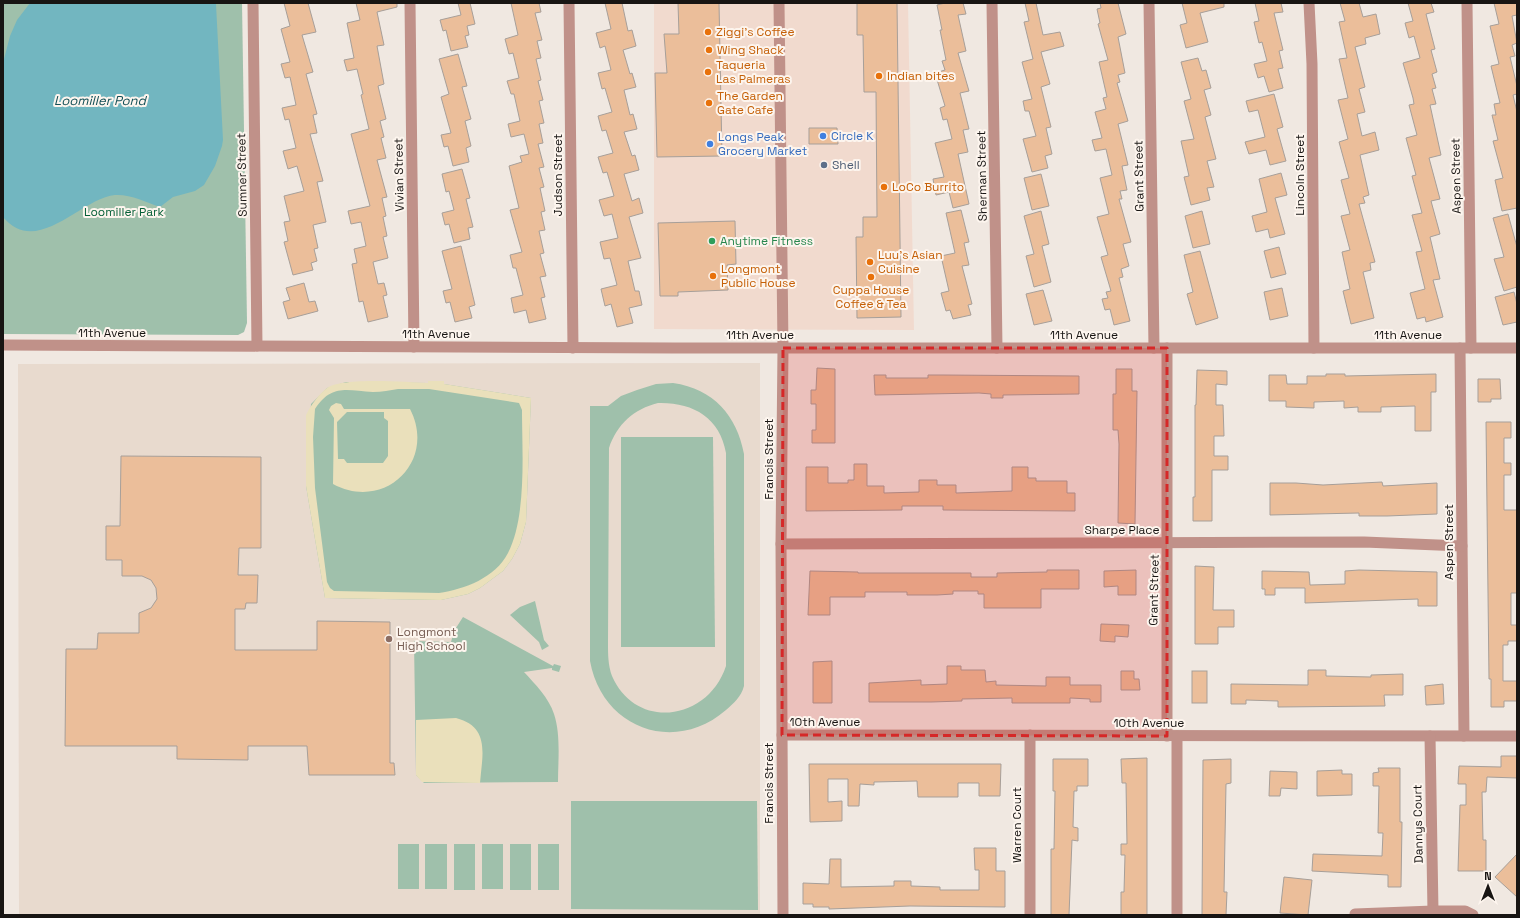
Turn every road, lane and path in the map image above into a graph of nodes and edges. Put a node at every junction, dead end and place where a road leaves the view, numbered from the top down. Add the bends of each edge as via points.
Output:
1 (253, 3) edge
2 (410, 3) edge
3 (569, 3) edge
4 (779, 3) edge
5 (992, 3) edge
6 (1149, 3) edge
7 (1309, 3) edge
8 (1467, 3) edge
9 (3, 345) edge
10 (257, 346) junction
11 (414, 347) junction
12 (573, 348) junction
13 (783, 348) junction
14 (996, 348) junction
15 (1154, 348) junction
16 (1167, 348) junction
17 (1314, 348) junction
18 (1466, 348) junction
19 (1517, 348) edge
20 (1168, 543) junction
21 (781, 544) junction
22 (1462, 546) junction
23 (782, 735) junction
24 (1030, 735) junction
25 (1172, 736) junction
26 (1430, 736) junction
27 (1464, 736) junction
28 (1517, 736) edge
29 (1433, 911) junction
30 (1355, 914) edge
31 (783, 915) edge
32 (1030, 915) edge
33 (1177, 915) edge
34 (1473, 915) edge

1 - 10 street, Sumner Street
2 - 11 street, Vivian Street
3 - 12 street, Judson Street
4 - 13 street, Francis Street
5 - 14 street, Sherman Street
6 - 15 street, Grant Street
7 - 17 street, Lincoln Street via 1312,64
8 - 18 street, Aspen Street
9 - 10 street, 11th Avenue
10 - 11 street, 11th Avenue
11 - 12 street, 11th Avenue
12 - 13 street, 11th Avenue
13 - 14 street, 11th Avenue
13 - 21 street, Francis Street
14 - 15 street, 11th Avenue
15 - 16 street, 11th Avenue
16 - 17 street, 11th Avenue
16 - 20 street, Grant Street
17 - 18 street, 11th Avenue
18 - 19 street, 11th Avenue
18 - 22 street, Aspen Street
20 - 21 street, Sharpe Place
20 - 22 street, Sharpe Place via 1364,542
20 - 25 street, Grant Street
21 - 23 street, Francis Street
22 - 27 street, Aspen Street
23 - 24 street, 10th Avenue
23 - 31 street, Francis Street
24 - 25 street, 10th Avenue
24 - 32 street, Warren Court
25 - 26 street, 10th Avenue
25 - 33 street, Grant Street
26 - 27 street, 10th Avenue
26 - 29 street, Dannys Court
27 - 28 street, 10th Avenue
29 - 30 street
29 - 34 street via 1465,911

